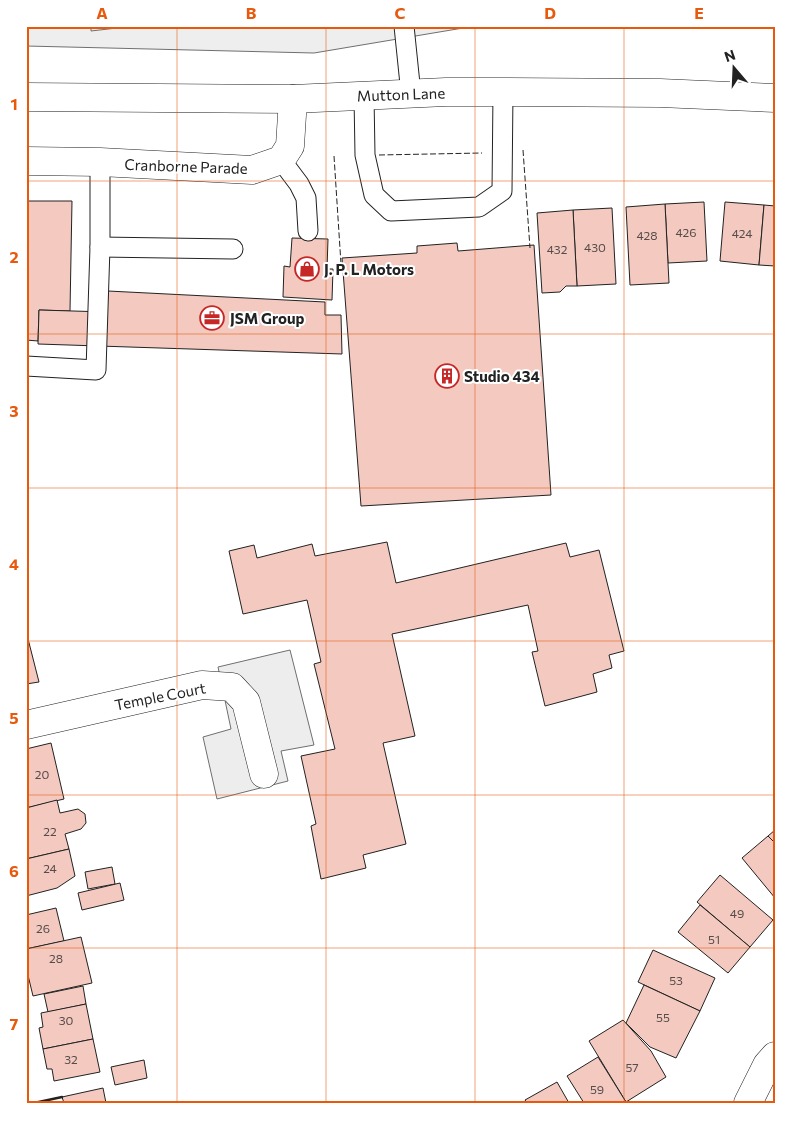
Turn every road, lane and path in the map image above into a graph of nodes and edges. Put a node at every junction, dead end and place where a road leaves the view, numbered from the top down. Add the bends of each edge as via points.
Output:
1 (404, 26) edge
2 (503, 92) junction
3 (411, 94) junction
4 (364, 96) junction
5 (26, 97) edge
6 (775, 98) edge
7 (293, 99) junction
8 (26, 160) edge
9 (281, 160) junction
10 (100, 162) junction
11 (308, 231) dead end
12 (100, 247) junction
13 (233, 249) dead end
14 (26, 366) edge
15 (26, 725) edge
16 (264, 774) dead end
17 (775, 1056) edge
18 (748, 1103) edge

1 - 3 lane
2 - 3 main road, Mutton Lane
2 - 4 lane via 502,191 479,207 391,211 374,195 365,155
2 - 6 main road, Mutton Lane via 660,92
3 - 4 main road, Mutton Lane
4 - 7 main road, Mutton Lane
5 - 7 main road, Mutton Lane
7 - 9 main road via 290,146
8 - 10 main road, Cranborne Parade
9 - 10 main road, Cranborne Parade via 252,170
9 - 11 lane via 306,198
10 - 12 lane
12 - 13 lane
12 - 14 lane via 96,370
15 - 16 main road, Temple Court via 202,686 232,687 246,702
17 - 18 main road

